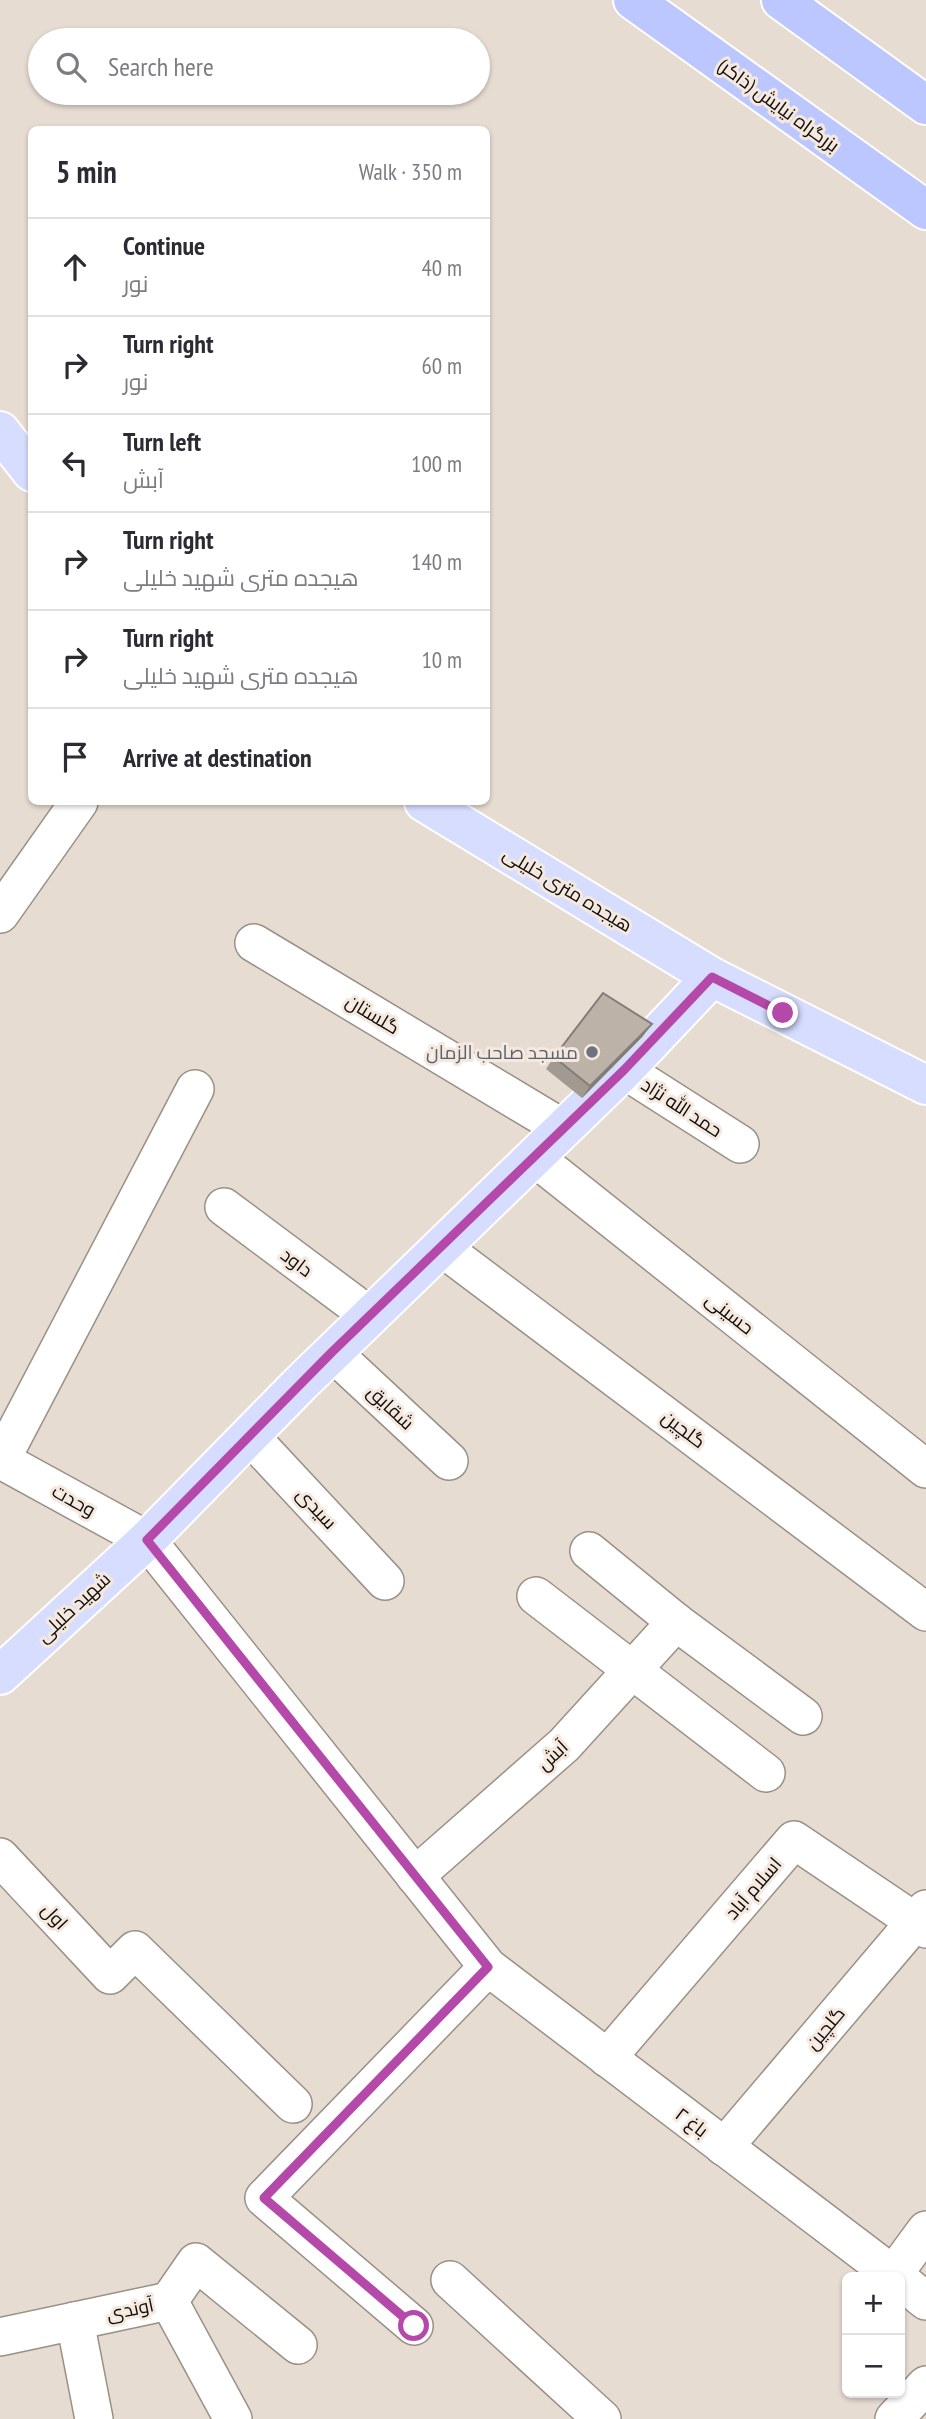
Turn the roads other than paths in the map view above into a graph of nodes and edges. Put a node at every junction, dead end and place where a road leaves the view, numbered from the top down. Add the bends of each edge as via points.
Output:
1 (633, 0) edge
2 (780, 0) edge
3 (926, 104) edge
4 (926, 210) edge
5 (0, 431) edge
6 (28, 467) edge
7 (77, 805) edge
8 (429, 805) edge
9 (0, 914) edge
10 (254, 943) dead end
11 (712, 977) junction
12 (624, 1070) junction
13 (926, 1085) edge
14 (195, 1089) dead end
15 (564, 1129) junction
16 (740, 1144) dead end
17 (534, 1157) junction
18 (224, 1208) dead end
19 (441, 1247) junction
20 (370, 1316) junction
21 (332, 1352) junction
22 (250, 1435) junction
23 (1, 1460) edge
24 (449, 1461) dead end
25 (926, 1469) edge
26 (147, 1540) junction
27 (589, 1551) dead end
28 (384, 1581) dead end
29 (536, 1596) dead end
30 (926, 1612) edge
31 (676, 1622) junction
32 (633, 1669) junction
33 (0, 1675) edge
34 (803, 1716) dead end
35 (766, 1773) dead end
36 (0, 1857) edge
37 (415, 1876) junction
38 (922, 1920) edge
39 (488, 1967) junction
40 (607, 2058) junction
41 (293, 2105) dead end
42 (724, 2147) junction
43 (926, 2230) edge
44 (888, 2272) edge
45 (900, 2272) edge
46 (450, 2280) dead end
47 (905, 2285) edge
48 (169, 2301) junction
49 (926, 2301) edge
50 (75, 2321) junction
51 (414, 2326) dead end
52 (0, 2337) edge
53 (298, 2345) dead end
54 (926, 2385) edge
55 (94, 2419) edge
56 (233, 2419) edge
57 (602, 2419) edge
58 (894, 2419) edge

1 - 4 highway, بزرگراه نیایش (ذاکر)
2 - 3 highway
5 - 6 main road
7 - 9 street
8 - 11 main road, هیجده متری خلیلی
10 - 15 street, گلستان
11 - 12 main road, شهید خلیلی
11 - 13 main road, هیجده متری خلیلی
12 - 15 main road, شهید خلیلی
12 - 16 street, حمد الله نژاد
14 - 23 street
15 - 17 main road, شهید خلیلی
17 - 19 main road, شهید خلیلی
17 - 25 street, حسینی
18 - 20 street, داود
19 - 20 main road, شهید خلیلی
19 - 30 street, گلچین
20 - 21 main road, شهید خلیلی
21 - 22 main road, شهید خلیلی
21 - 24 street, شقایق
22 - 26 main road, شهید خلیلی
22 - 28 street, سیدی
23 - 26 street, وحدت
26 - 33 main road, شهید خلیلی
26 - 37 street
27 - 31 street
29 - 32 street
31 - 32 street, آبش
31 - 34 street
32 - 35 street
32 - 37 street, آبش via 564,1745
36 - 41 street, اول via 110,1975 135,1950
37 - 39 street
38 - 40 street, اسلام آباد via 794,1840
38 - 42 street, گلچین
39 - 40 street, باغ ۲
39 - 51 street via 264,2198
40 - 42 street, باغ ۲
42 - 44 street, باغ ۲
43 - 45 street
46 - 57 street
47 - 49 street, باغ ۲
48 - 50 street, آوندی
48 - 53 street via 196,2262
48 - 56 street, آوندی
50 - 52 street, آوندی
50 - 55 street
54 - 58 street

